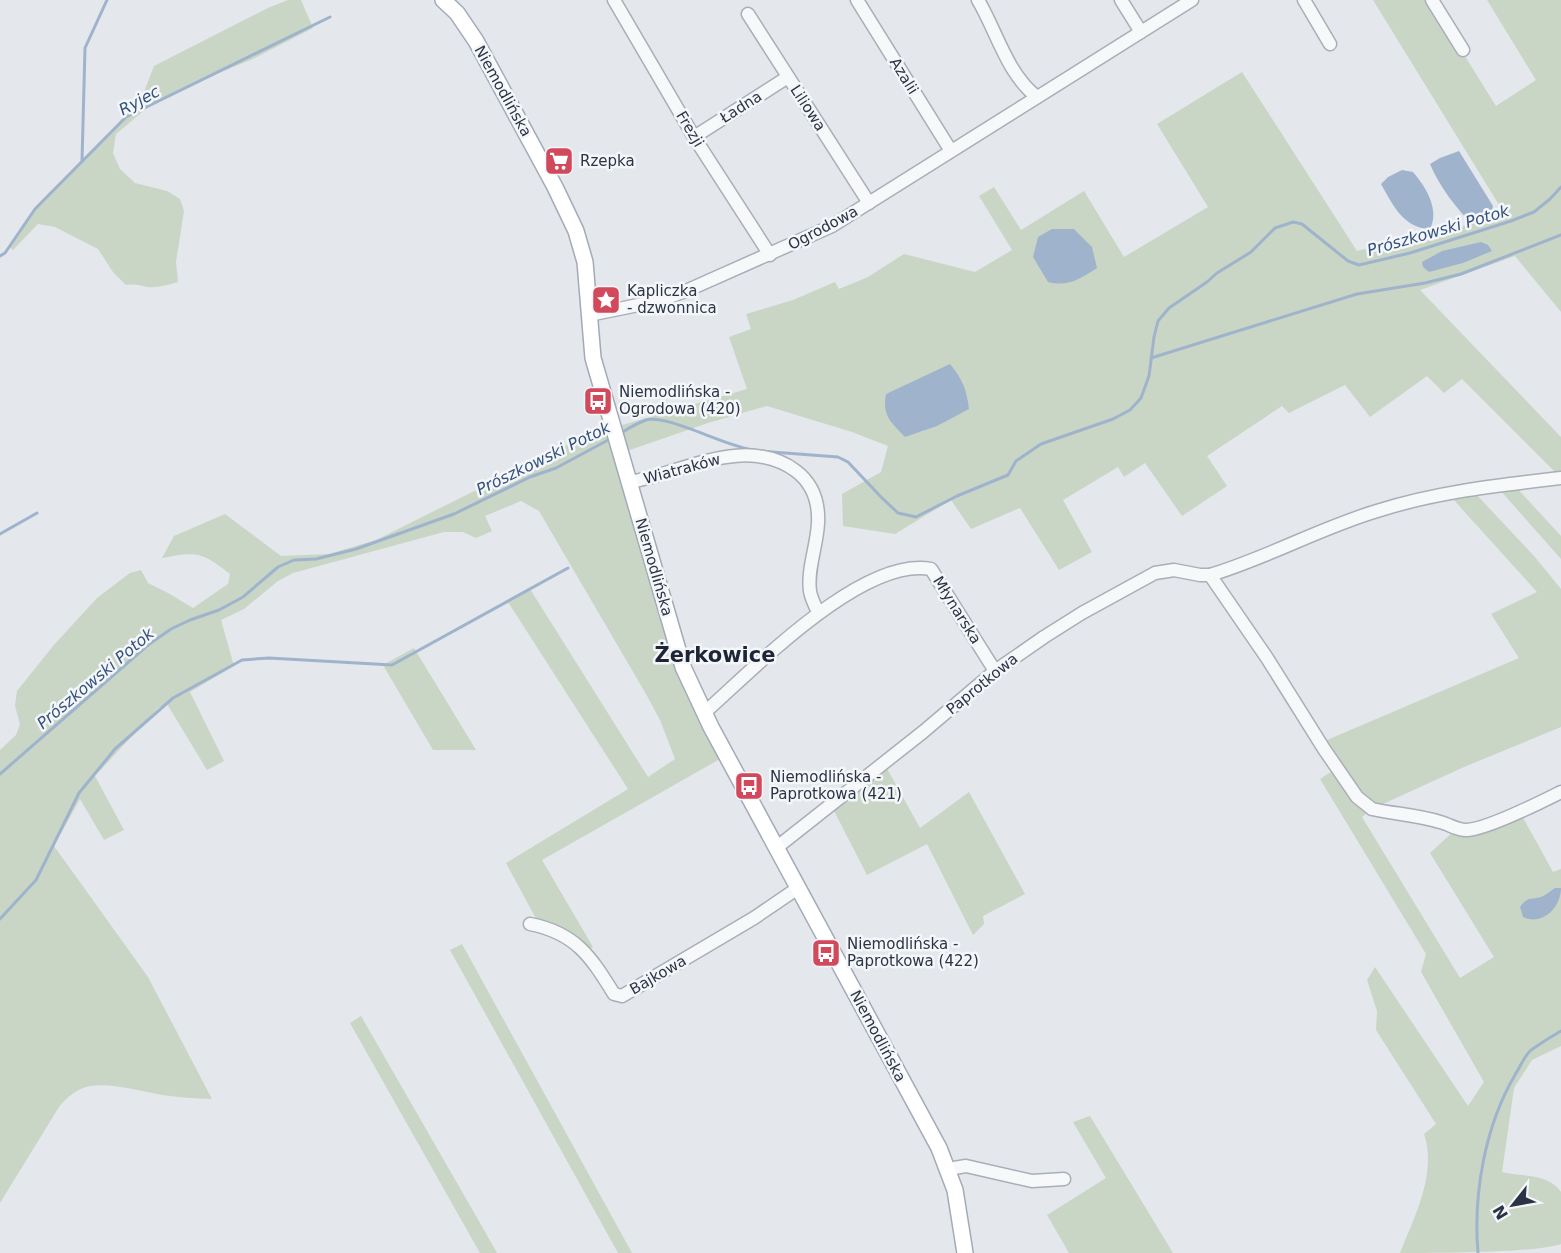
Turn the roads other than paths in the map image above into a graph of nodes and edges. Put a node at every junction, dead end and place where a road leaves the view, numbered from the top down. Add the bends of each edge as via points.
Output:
1 (614, 0) edge
2 (857, 0) edge
3 (978, 0) edge
4 (1120, 0) edge
5 (1192, 0) edge
6 (1304, 0) edge
7 (1432, 0) edge
8 (447, 1) edge
9 (748, 14) dead end
10 (1141, 32) junction
11 (1330, 44) dead end
12 (1463, 50) dead end
13 (789, 77) junction
14 (1037, 97) junction
15 (694, 137) junction
16 (951, 151) junction
17 (869, 203) junction
18 (770, 255) junction
19 (589, 315) junction
20 (1561, 478) edge
21 (630, 482) junction
22 (1210, 575) junction
23 (818, 612) junction
24 (995, 671) junction
25 (704, 713) junction
26 (1561, 792) edge
27 (776, 848) junction
28 (798, 888) junction
29 (530, 924) dead end
30 (948, 1169) junction
31 (1064, 1179) dead end
32 (965, 1253) edge

1 - 15 street, Frezji
2 - 16 street, Azalii
3 - 14 street via 1016,74
4 - 10 street
5 - 10 street, Ogrodowa
6 - 11 street
7 - 12 street
8 - 19 main road, Niemodlińska via 476,41 570,217 585,262
9 - 13 street, Liliowa
10 - 14 street, Ogrodowa
13 - 15 street, Ładna
13 - 17 street, Liliowa
14 - 16 street, Ogrodowa
15 - 18 street, Frezji
16 - 17 street, Ogrodowa
17 - 18 street, Ogrodowa via 832,226
18 - 19 street, Ogrodowa via 658,301
19 - 21 main road, Niemodlińska via 593,358
20 - 22 street, Paprotkowa via 1410,501
21 - 23 street, Wiatraków via 734,456 757,456 787,465 801,474 817,503 810,592
21 - 25 main road, Niemodlińska via 683,667
22 - 24 street, Paprotkowa via 1174,570 1149,576 1082,613
22 - 26 street via 1357,797 1372,809 1466,830
23 - 24 street, Młynarska via 887,573 931,569
23 - 25 street, Młynarska
24 - 27 street, Paprotkowa
25 - 27 main road, Niemodlińska
27 - 28 main road, Niemodlińska
28 - 29 street, Bajkowa via 746,924 622,996 614,994 597,967 566,936 549,927
28 - 30 main road, Niemodlińska
30 - 31 street via 966,1166 1032,1180
30 - 32 main road, Niemodlińska

